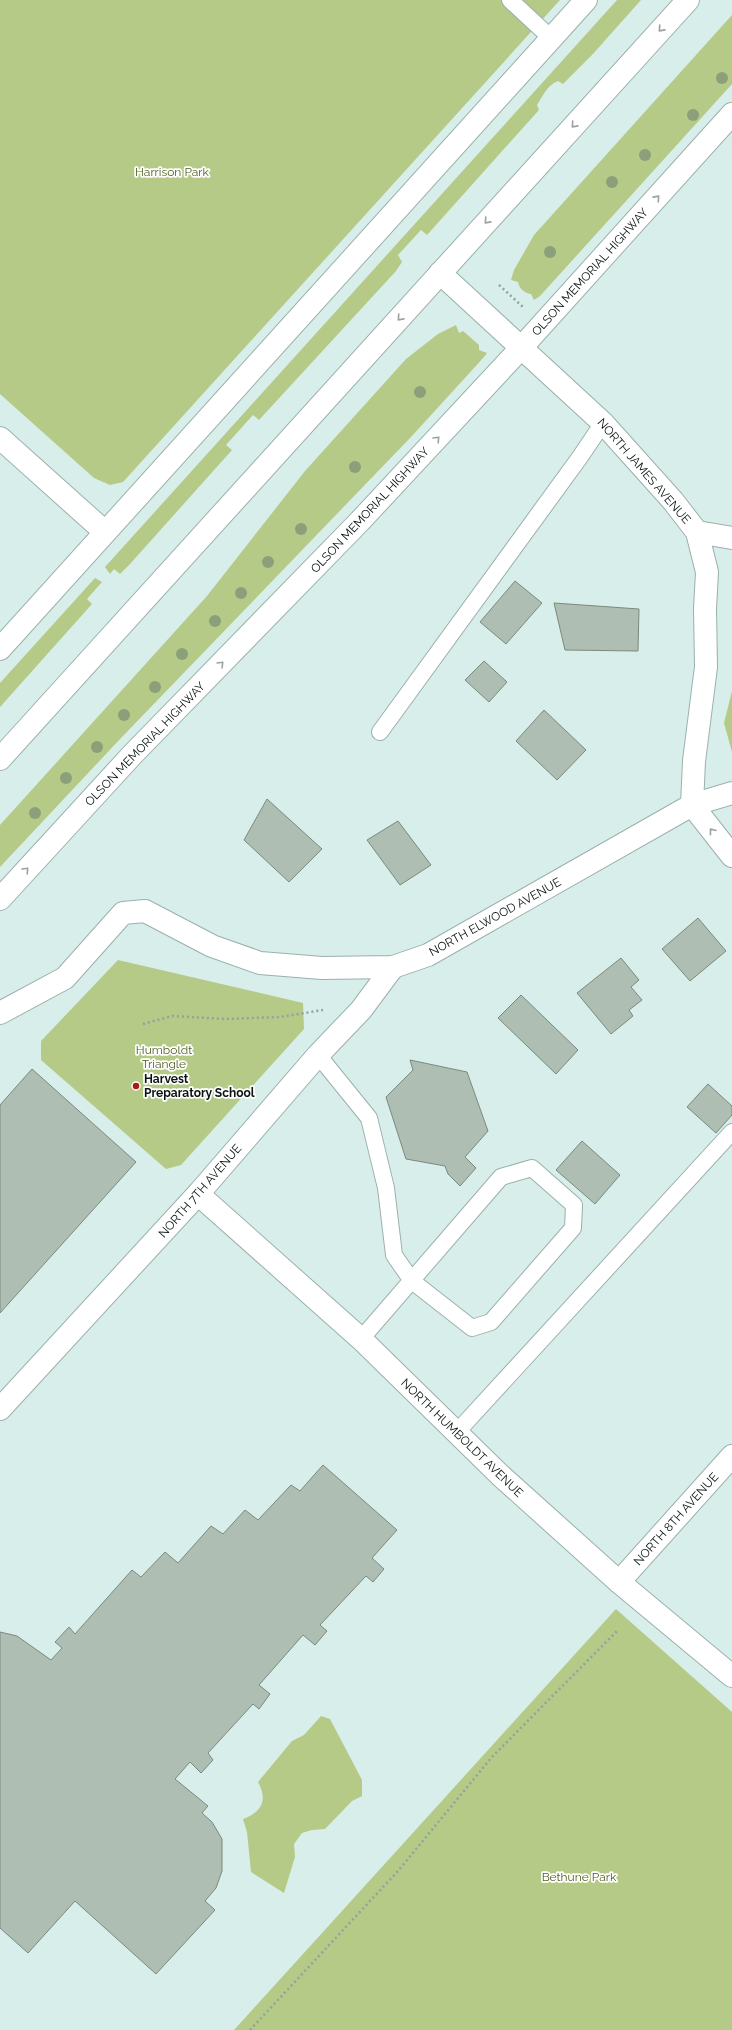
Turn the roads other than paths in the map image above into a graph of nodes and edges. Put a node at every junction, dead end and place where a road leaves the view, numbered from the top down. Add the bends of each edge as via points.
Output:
1 (510, 0) edge
2 (586, 0) edge
3 (688, 0) edge
4 (552, 39) junction
5 (732, 114) edge
6 (440, 273) junction
7 (521, 348) junction
8 (603, 423) junction
9 (0, 438) edge
10 (105, 532) junction
11 (697, 532) junction
12 (732, 538) edge
13 (0, 649) edge
14 (380, 732) dead end
15 (0, 759) edge
16 (732, 794) edge
17 (692, 805) junction
18 (732, 856) edge
19 (0, 899) edge
20 (393, 967) junction
21 (0, 1013) edge
22 (318, 1055) junction
23 (732, 1132) edge
24 (198, 1194) junction
25 (412, 1281) junction
26 (361, 1340) junction
27 (0, 1409) edge
28 (456, 1433) junction
29 (732, 1456) edge
30 (619, 1582) junction
31 (732, 1676) edge

1 - 4 lane
2 - 4 street
3 -> 6 street
4 - 10 street
7 -> 5 street, OLSON MEMORIAL HIGHWAY
6 - 7 street, NORTH JAMES AVENUE
6 -> 15 street
7 - 8 street, NORTH JAMES AVENUE
19 -> 7 street, OLSON MEMORIAL HIGHWAY via 132,755 360,521
8 - 11 street, NORTH JAMES AVENUE via 674,501
8 - 14 lane
9 - 10 street
10 - 13 street
11 - 12 street
11 - 17 street, NORTH JAMES AVENUE via 707,572 706,667 694,762
16 - 17 street, NORTH ELWOOD AVENUE
18 -> 17 street
17 - 20 street, NORTH ELWOOD AVENUE via 428,956
20 - 21 street, NORTH ELWOOD AVENUE via 322,968 260,963 212,946 145,911 123,913 64,978
20 - 22 street, NORTH 7TH AVENUE via 361,1010
22 - 24 street, NORTH 7TH AVENUE
22 - 25 lane via 370,1118 386,1188 394,1255
23 - 28 lane
24 - 26 street, NORTH HUMBOLDT AVENUE
24 - 27 street, NORTH 7TH AVENUE
25 - 25 lane via 501,1177 532,1168 574,1205 573,1228 491,1322 472,1328
25 - 26 lane
26 - 28 street, NORTH HUMBOLDT AVENUE
28 - 30 street, NORTH HUMBOLDT AVENUE
29 - 30 street, NORTH 8TH AVENUE
30 - 31 street, NORTH HUMBOLDT AVENUE

